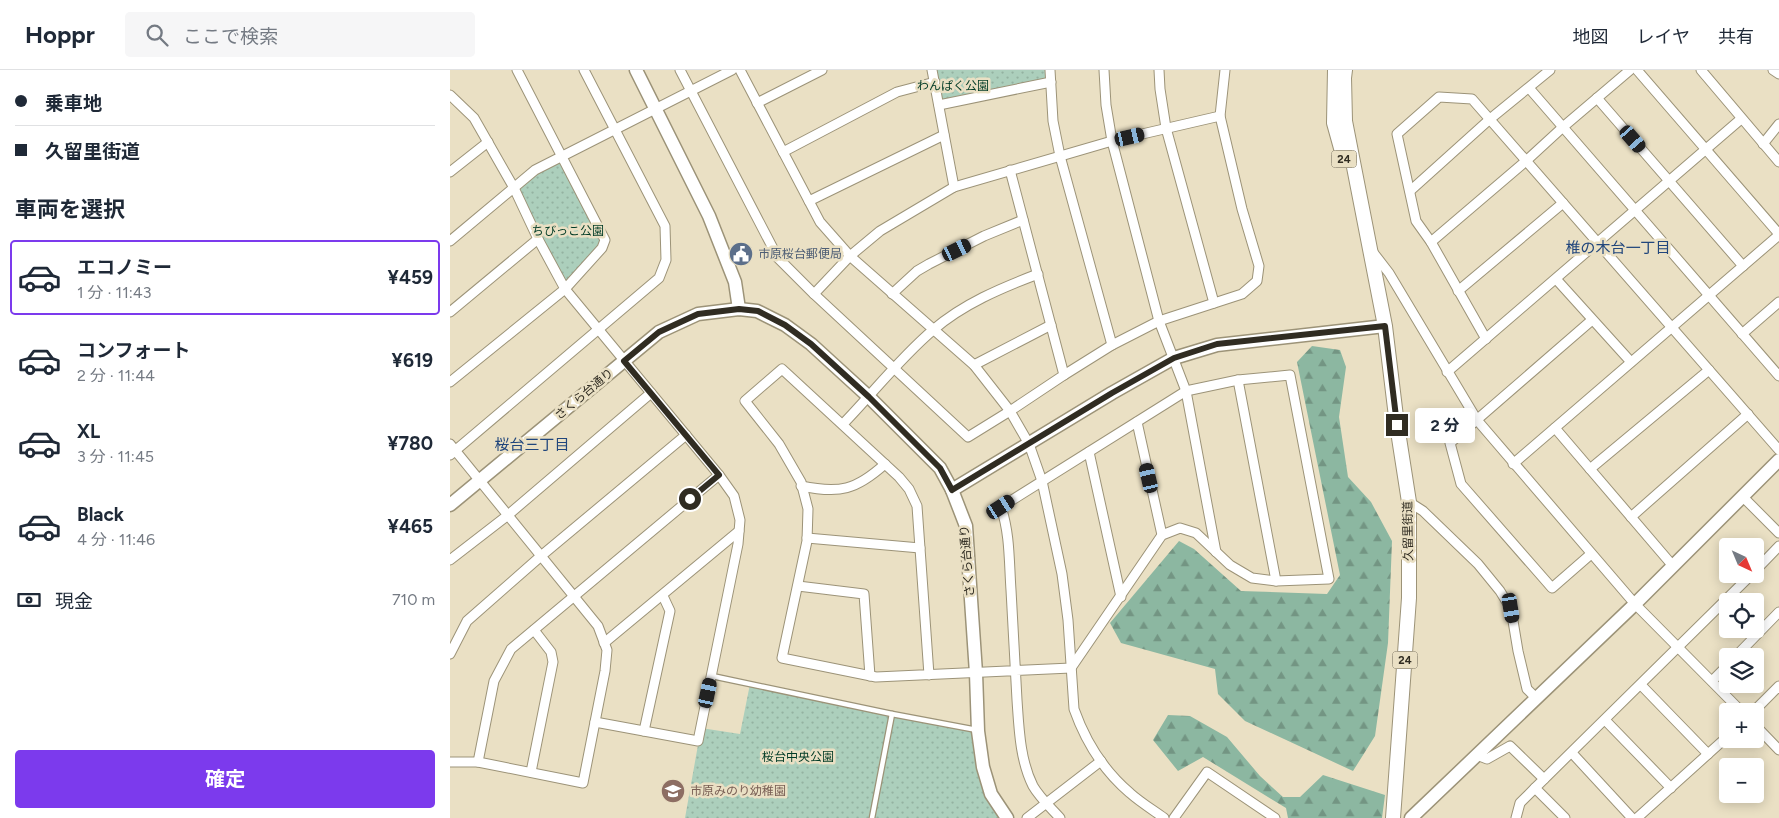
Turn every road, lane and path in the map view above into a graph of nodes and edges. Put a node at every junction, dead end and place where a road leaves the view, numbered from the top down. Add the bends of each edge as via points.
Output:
1 (517, 70) edge
2 (584, 70) edge
3 (636, 70) edge
4 (680, 70) edge
5 (732, 70) edge
6 (740, 70) edge
7 (822, 70) edge
8 (932, 70) edge
9 (1050, 70) edge
10 (1104, 70) edge
11 (1159, 70) edge
12 (1225, 70) edge
13 (1335, 70) edge
14 (1345, 70) edge
15 (1550, 70) edge
16 (1630, 70) edge
17 (1637, 70) edge
18 (1701, 70) edge
19 (1773, 70) edge
20 (1779, 74) edge
21 (934, 82) junction
22 (1051, 82) junction
23 (1529, 88) junction
24 (690, 91) junction
25 (451, 98) edge
26 (1597, 98) junction
27 (757, 102) junction
28 (939, 105) junction
29 (655, 108) junction
30 (1220, 116) junction
31 (1490, 119) junction
32 (1741, 119) junction
33 (1779, 124) edge
34 (1563, 127) junction
35 (1166, 128) junction
36 (615, 129) junction
37 (944, 135) junction
38 (1112, 141) junction
39 (488, 142) junction
40 (1763, 144) junction
41 (1706, 150) junction
42 (783, 152) junction
43 (562, 156) junction
44 (1060, 156) junction
45 (1526, 161) junction
46 (1779, 162) edge
47 (1010, 170) junction
48 (450, 172) edge
49 (1669, 181) junction
50 (514, 188) junction
51 (954, 188) junction
52 (1410, 191) junction
53 (809, 202) junction
54 (1563, 203) junction
55 (1635, 211) junction
56 (1023, 220) junction
57 (1779, 235) edge
58 (538, 239) junction
59 (450, 240) edge
60 (1431, 242) junction
61 (1598, 243) junction
62 (1368, 247) junction
63 (850, 256) junction
64 (1743, 266) junction
65 (1038, 274) junction
66 (1556, 279) junction
67 (564, 289) junction
68 (1458, 291) junction
69 (814, 294) junction
70 (892, 294) junction
71 (1709, 295) junction
72 (1779, 302) edge
73 (1214, 303) junction
74 (739, 309) junction
75 (450, 312) edge
76 (1592, 320) junction
77 (1159, 321) junction
78 (1051, 325) junction
79 (1385, 326) junction
80 (1672, 327) junction
81 (598, 329) junction
82 (934, 330) junction
83 (1742, 334) junction
84 (1486, 339) junction
85 (1112, 345) junction
86 (1174, 358) junction
87 (624, 361) junction
88 (1631, 362) junction
89 (974, 365) junction
90 (895, 368) junction
91 (1709, 370) junction
92 (1448, 372) junction
93 (1064, 375) junction
94 (1779, 376) edge
95 (1238, 380) junction
96 (450, 382) edge
97 (1186, 391) junction
98 (651, 393) junction
99 (869, 397) junction
100 (1010, 411) junction
101 (1748, 414) junction
102 (1477, 420) junction
103 (1136, 422) junction
104 (843, 424) junction
105 (1555, 428) junction
106 (686, 435) junction
107 (1029, 444) junction
108 (452, 450) edge
109 (1779, 450) edge
110 (1089, 452) junction
111 (1779, 460) edge
112 (885, 464) junction
113 (1513, 464) junction
114 (1590, 470) junction
115 (719, 475) junction
116 (480, 480) junction
117 (1042, 481) junction
118 (802, 486) junction
119 (952, 490) junction
120 (1742, 496) junction
121 (1409, 502) junction
122 (450, 505) edge
123 (508, 516) junction
124 (1631, 517) junction
125 (739, 531) junction
126 (1779, 533) edge
127 (1162, 535) junction
128 (808, 538) junction
129 (1779, 546) edge
130 (920, 548) junction
131 (1216, 552) junction
132 (1591, 554) junction
133 (541, 556) junction
134 (450, 560) edge
135 (1764, 562) edge
136 (1673, 566) junction
137 (1276, 581) junction
138 (1743, 583) edge
139 (798, 586) junction
140 (574, 595) junction
141 (663, 596) junction
142 (1121, 597) junction
143 (1635, 604) junction
144 (1779, 612) edge
145 (534, 630) junction
146 (604, 643) junction
147 (1679, 648) junction
148 (1744, 648) edge
149 (450, 654) edge
150 (1071, 668) junction
151 (1016, 672) junction
152 (976, 673) junction
153 (1719, 674) edge
154 (929, 675) junction
155 (712, 676) junction
156 (870, 676) junction
157 (1712, 681) junction
158 (1641, 685) junction
159 (1779, 686) edge
160 (1536, 698) junction
161 (1733, 703) edge
162 (1762, 703) edge
163 (892, 714) junction
164 (1605, 720) junction
165 (595, 722) junction
166 (978, 730) junction
167 (644, 732) junction
168 (1764, 734) edge
169 (1719, 744) edge
170 (1779, 750) edge
171 (1572, 752) junction
172 (1708, 754) junction
173 (1477, 755) junction
174 (1101, 761) junction
175 (450, 762) edge
176 (478, 762) junction
177 (531, 772) junction
178 (1544, 779) junction
179 (1535, 788) junction
180 (1671, 788) junction
181 (1045, 803) junction
182 (872, 818) edge
183 (1008, 818) edge
184 (1027, 818) edge
185 (1060, 818) edge
186 (1164, 818) edge
187 (1174, 818) edge
188 (1275, 818) edge
189 (1393, 818) edge
190 (1411, 818) edge
191 (1516, 818) edge
192 (1565, 818) edge
193 (1632, 818) edge
194 (1637, 818) edge

1 - 43 street
2 - 36 street
3 - 29 street
4 - 24 street
5 - 24 street
6 - 27 street
7 - 27 street
8 - 21 street
9 - 22 street
10 - 38 street
11 - 35 street
12 - 30 street
13 - 62 main road, 久留里街道 / 24 via 1334,123
14 - 62 main road, 久留里街道 / 24 via 1345,121
15 - 23 street
16 - 26 street
17 - 41 street
18 - 32 street
19 - 20 street
21 - 28 street
21 - 42 street via 897,92
22 - 28 street
22 - 44 street
23 - 31 street
23 - 34 street
24 - 29 street
24 - 69 street via 778,258
25 - 39 street via 474,118
26 - 34 street
26 - 49 street
27 - 42 street
28 - 37 street
29 - 36 street
29 - 74 street via 720,242 735,282
30 - 35 street
30 - 73 street via 1259,266 1257,281 1242,294
31 - 45 street
31 - 52 street
31 - 52 street via 1472,99 1439,97 1397,134
32 - 40 street
32 - 41 street
33 - 40 street
34 - 45 street
34 - 55 street
35 - 38 street
35 - 73 street
36 - 43 street
36 - 81 street via 665,226 666,260 658,278
37 - 51 street
37 - 53 street
38 - 44 street
38 - 77 street
39 - 48 street
39 - 50 street
40 - 46 street
41 - 49 street
41 - 57 street
42 - 53 street
43 - 50 street via 535,170
43 - 67 street via 605,240 599,252
44 - 47 street
44 - 85 street
45 - 54 street
45 - 60 street
47 - 51 street
47 - 56 street
49 - 55 street
49 - 64 street
50 - 58 street
50 - 59 street
51 - 63 street via 880,231
52 - 60 street via 1416,221
53 - 63 street via 820,222
54 - 61 street
54 - 68 street
55 - 61 street
55 - 71 street
56 - 65 street
56 - 70 street via 929,264
57 - 64 street
58 - 67 street
58 - 75 street
60 - 68 street
61 - 66 street
61 - 80 street
62 - 79 main road, 久留里街道 / 24
62 - 92 street via 1389,273
63 - 69 street
63 - 70 street
64 - 71 street
65 - 78 street
65 - 82 street via 970,305
66 - 76 street
66 - 84 street
67 - 81 street
67 - 96 street
68 - 84 street
69 - 90 street
70 - 82 street
71 - 80 street
71 - 83 street
72 - 83 street
73 - 77 street
74 - 87 street, さくら台通り via 698,314 659,332
74 - 99 street, さくら台通り via 758,311 785,325
76 - 88 street
76 - 102 street
77 - 85 street
77 - 86 street
78 - 89 street
78 - 93 street
79 - 86 street via 1217,344
79 - 121 main road, 久留里街道 / 24
80 - 88 street
80 - 91 street
81 - 87 street
81 - 108 street
82 - 89 street
82 - 90 street
83 - 94 street
84 - 92 street
85 - 93 street
86 - 97 street
86 - 107 street
87 - 98 street
87 - 116 street, さくら台通り
88 - 105 street
89 - 100 street
90 - 99 street
90 - 100 street via 968,437
91 - 101 street
91 - 114 street
92 - 102 street
93 - 100 street
95 - 97 street
95 - 137 street
95 - 137 street via 1290,375 1329,579
97 - 103 street
97 - 131 street
98 - 106 street
98 - 123 street
99 - 104 street
99 - 119 street, さくら台通り via 940,468
100 - 107 street
101 - 109 street
101 - 124 street
102 - 113 street
102 - 132 street via 1450,443 1461,484 1552,588
103 - 110 street
103 - 127 street
104 - 112 street
104 - 118 street via 782,369 745,401 779,444
105 - 113 street
105 - 114 street
106 - 115 street
106 - 133 street
107 - 117 street
107 - 119 street
108 - 116 street
110 - 117 street
110 - 142 street
111 - 120 street
112 - 118 street via 868,479 847,489 824,491
112 - 130 street via 909,489 917,506
113 - 132 street
114 - 124 street
115 - 125 street via 734,496 740,520
115 - 140 street
116 - 122 street, さくら台通り
116 - 123 street
117 - 150 street via 1063,583
117 - 151 street via 1001,507 1007,526
118 - 128 street via 808,509
119 - 152 street, さくら台通り via 966,526
120 - 126 street
120 - 136 street
121 - 160 street via 1423,511 1478,564 1504,597 1511,608 1527,689
121 - 189 main road, 久留里街道 / 24 via 1409,598
123 - 133 street
123 - 134 street
124 - 136 street
125 - 141 street
125 - 155 street
127 - 131 street via 1180,528 1196,533
127 - 142 street
128 - 130 street
128 - 139 street
129 - 135 street
130 - 154 street
131 - 137 street via 1252,578
132 - 143 street
133 - 140 street
133 - 149 street via 467,621
136 - 143 street
138 - 147 street
139 - 156 street via 864,594
139 - 156 street via 782,658
140 - 145 street
140 - 146 street via 598,626
141 - 146 street
141 - 167 street via 670,611
142 - 150 street
143 - 147 street
143 - 160 street
144 - 148 street
145 - 176 street via 512,649 494,681
145 - 177 street via 551,652 553,662
146 - 165 street via 607,650 605,671
147 - 157 street
147 - 158 street
150 - 151 street
150 - 174 street via 1074,709 1084,734
151 - 152 street
151 - 181 street via 1019,736 1033,786
152 - 154 street
152 - 166 street, さくら台通り
153 - 157 street
154 - 156 street
155 - 163 lane
155 - 167 street via 698,741
157 - 161 street
158 - 164 street
158 - 172 street
159 - 162 street
160 - 173 street
163 - 166 lane
163 - 182 lane
164 - 171 street
164 - 180 street
165 - 167 street
165 - 177 street via 583,783
166 - 183 street, さくら台通り via 991,794
168 - 170 street
169 - 172 street
171 - 178 street
171 - 193 street
172 - 180 street
173 - 178 street via 1487,759 1510,746
173 - 190 street
174 - 181 street
174 - 186 street via 1129,792
175 - 176 street
176 - 177 street
178 - 179 street
179 - 191 street via 1520,803
179 - 192 street
180 - 194 street
181 - 184 street
181 - 185 street
187 - 188 street via 1207,772

